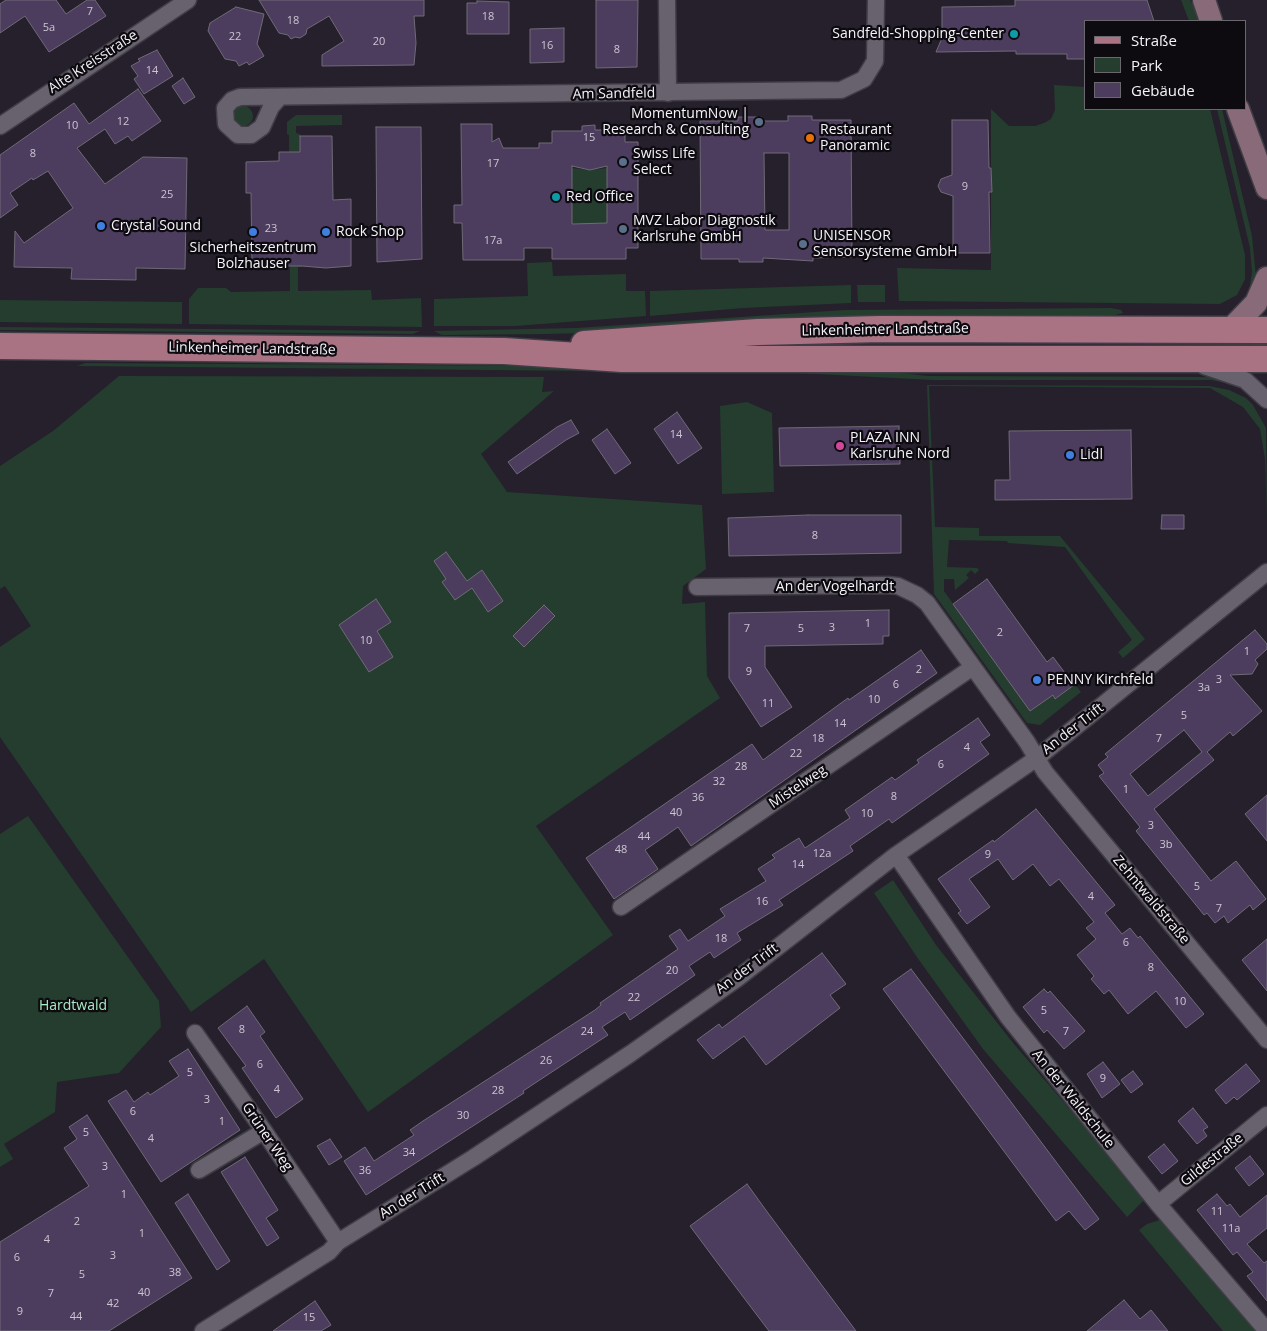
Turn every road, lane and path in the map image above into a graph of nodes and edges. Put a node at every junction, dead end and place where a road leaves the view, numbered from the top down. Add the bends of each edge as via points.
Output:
1 (188, 0) edge
2 (667, 0) edge
3 (876, 0) edge
4 (1204, 0) edge
5 (1211, 20) edge
6 (668, 93) junction
7 (279, 98) dead end
8 (1238, 110) edge
9 (0, 126) edge
10 (1267, 188) edge
11 (1267, 278) edge
12 (1230, 330) junction
13 (1267, 330) edge
14 (0, 346) edge
15 (504, 351) junction
16 (1175, 358) junction
17 (1267, 359) edge
18 (1267, 400) edge
19 (1267, 572) edge
20 (697, 587) dead end
21 (973, 667) junction
22 (1037, 758) junction
23 (896, 855) junction
24 (621, 907) dead end
25 (195, 1033) dead end
26 (1267, 1040) edge
27 (1267, 1115) edge
28 (264, 1131) junction
29 (199, 1170) dead end
30 (1158, 1204) junction
31 (338, 1242) junction
32 (203, 1331) edge
33 (1267, 1331) edge

1 - 9 street, Alte Kreisstraße
2 - 6 street
3 - 6 street, Am Sandfeld via 875,61 864,79 851,86 830,91
4 - 5 street
6 - 7 street, Am Sandfeld
8 - 10 street
11 - 12 street via 1256,303
12 - 13 main road, Linkenheimer Landstraße
12 - 15 main road, Linkenheimer Landstraße via 1035,328 758,332
14 - 15 main road, Linkenheimer Landstraße
15 - 16 main road, Linkenheimer Landstraße via 622,359
16 - 17 main road, Linkenheimer Landstraße
16 - 18 street, Linkenheimer Landstraße via 1245,380
19 - 22 street, An der Trift
20 - 21 street, An der Vogelhardt via 898,586 917,594 927,603
21 - 22 street, An der Vogelhardt
21 - 24 street, Mistelweg
22 - 23 street, An der Trift
22 - 26 street, Zehntwaldstraße via 1051,780
23 - 30 street, An der Waldschule via 1008,1017
23 - 31 street, An der Trift via 738,978 630,1054
25 - 28 street, Grüner Weg
27 - 30 street, Gildestraße
28 - 29 street
28 - 31 street, Grüner Weg
30 - 33 street, An der Waldschule
31 - 32 street, An der Trift via 329,1252

